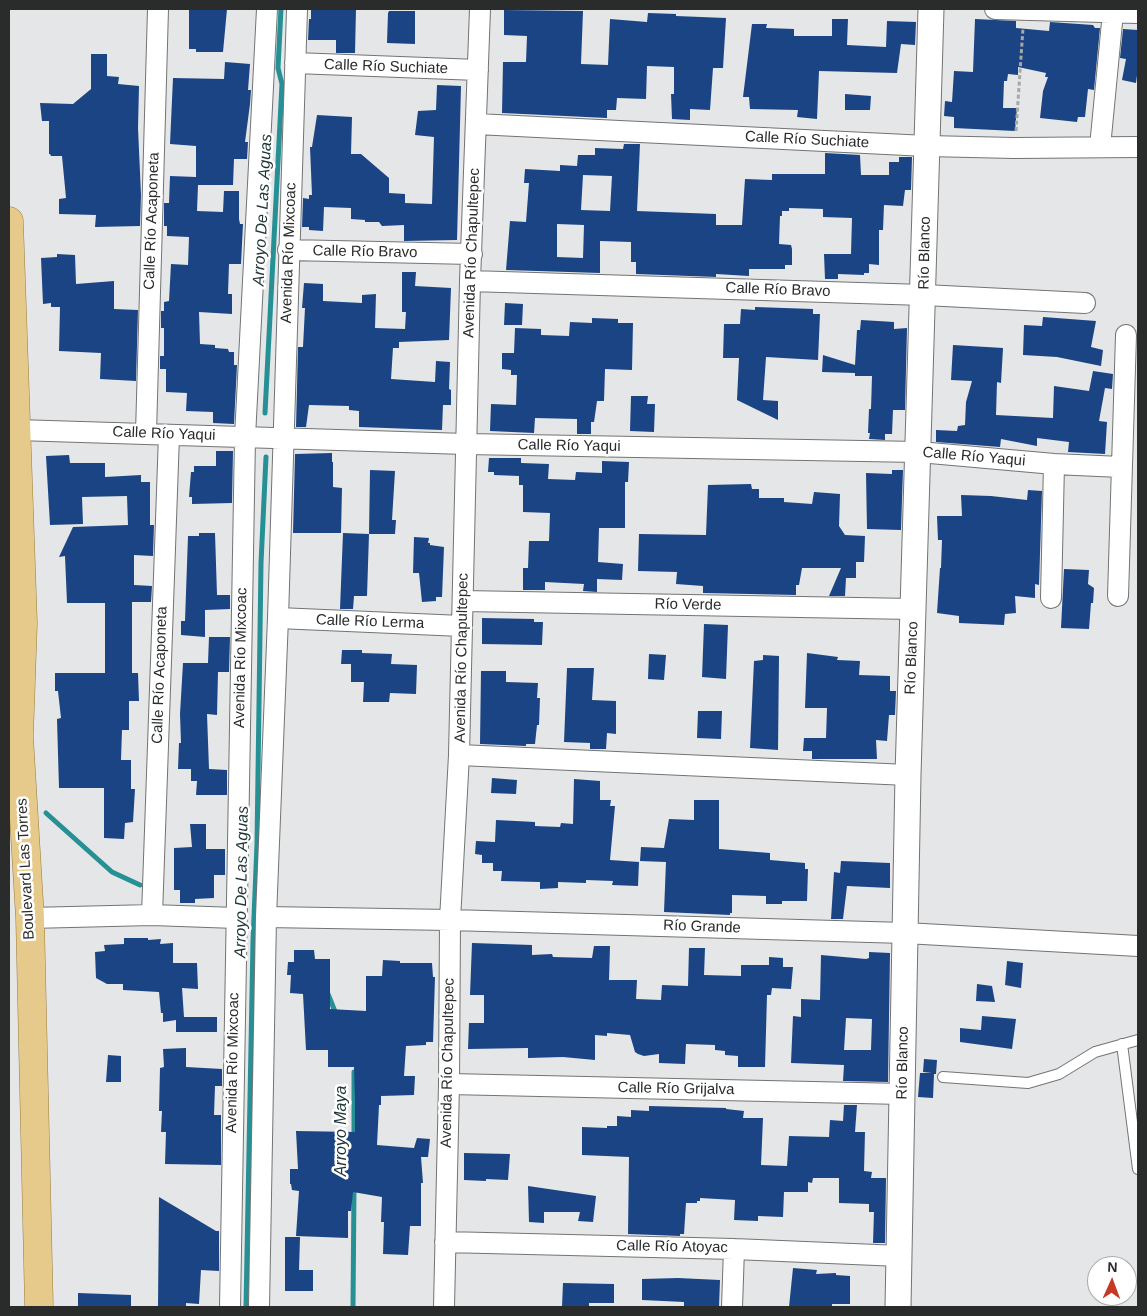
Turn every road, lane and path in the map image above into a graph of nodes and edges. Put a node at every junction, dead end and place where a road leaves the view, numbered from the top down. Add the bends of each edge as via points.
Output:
1 (158, 9) edge
2 (267, 9) edge
3 (297, 9) edge
4 (480, 9) edge
5 (931, 9) edge
6 (995, 9) edge
7 (1025, 10) edge
8 (1113, 12) junction
9 (1138, 13) edge
10 (295, 63) junction
11 (478, 70) junction
12 (476, 124) junction
13 (927, 146) junction
14 (1100, 146) junction
15 (1138, 147) edge
16 (1014, 148) junction
17 (9, 222) edge
18 (288, 250) junction
19 (472, 254) junction
20 (470, 280) junction
21 (924, 295) junction
22 (1085, 303) dead end
23 (1126, 335) dead end
24 (17, 430) junction
25 (146, 433) junction
26 (169, 435) junction
27 (245, 437) junction
28 (284, 439) junction
29 (466, 444) junction
30 (919, 452) junction
31 (1054, 464) junction
32 (1121, 467) junction
33 (1118, 596) dead end
34 (1051, 598) dead end
35 (463, 602) junction
36 (913, 609) junction
37 (278, 618) junction
38 (462, 626) junction
39 (16, 634) edge
40 (9, 712) edge
41 (19, 737) junction
42 (459, 755) junction
43 (908, 775) junction
44 (152, 915) junction
45 (266, 917) junction
46 (30, 918) junction
47 (236, 918) junction
48 (450, 920) junction
49 (905, 933) junction
50 (1138, 946) edge
51 (1138, 1040) edge
52 (1122, 1044) junction
53 (943, 1077) dead end
54 (449, 1084) junction
55 (903, 1094) junction
56 (1138, 1168) edge
57 (445, 1242) junction
58 (734, 1249) junction
59 (900, 1256) junction
60 (39, 1307) edge
61 (230, 1307) edge
62 (259, 1307) edge
63 (444, 1307) edge
64 (732, 1307) edge
65 (898, 1307) edge

1 - 25 street, Calle Río Acaponeta
2 - 27 street, Avenida Río Mixcoac
3 - 10 street, Avenida Río Mixcoac
4 - 11 street, Avenida Río Chapultepec
5 - 13 street, Río Blanco
6 - 7 street
7 - 8 street
7 - 16 path
8 - 9 street
8 - 14 street
10 - 11 street, Calle Río Suchiate
10 - 18 street, Avenida Río Mixcoac
11 - 12 street, Avenida Río Chapultepec
12 - 13 street, Calle Río Suchiate
12 - 19 street, Avenida Río Chapultepec
13 - 16 street, Calle Río Suchiate
13 - 21 street, Río Blanco
14 - 15 street, Calle Río Suchiate
14 - 16 street, Calle Río Suchiate
17 - 24 main road, Boulevard Las Torres
18 - 19 street, Calle Río Bravo
18 - 28 street, Avenida Río Mixcoac
19 - 20 street, Avenida Río Chapultepec
20 - 21 street, Calle Río Bravo
20 - 29 street, Avenida Río Chapultepec
21 - 22 street, Calle Río Bravo
21 - 30 street, Río Blanco
23 - 32 street
24 - 25 street, Calle Río Yaqui
24 - 39 main road, Boulevard Las Torres
25 - 26 street, Calle Río Yaqui
26 - 27 street, Calle Río Yaqui
26 - 44 street, Calle Río Acaponeta
27 - 28 street, Calle Río Yaqui
27 - 47 street, Avenida Río Mixcoac
28 - 29 street, Calle Río Yaqui
28 - 37 street, Avenida Río Mixcoac
29 - 30 street, Calle Río Yaqui
29 - 35 street, Avenida Río Chapultepec
30 - 31 street, Calle Río Yaqui
30 - 36 street, Río Blanco
31 - 32 street, Calle Río Yaqui
31 - 34 street
32 - 33 street
35 - 36 street, Río Verde
35 - 38 street, Avenida Río Chapultepec
36 - 43 street, Río Blanco
37 - 38 street, Calle Río Lerma
37 - 45 street, Avenida Río Mixcoac
38 - 42 street, Avenida Río Chapultepec
39 - 41 main road, Boulevard Las Torres
40 - 41 main road
41 - 46 main road, Boulevard Las Torres
42 - 43 street
42 - 48 street, Avenida Río Chapultepec
43 - 49 street, Río Blanco
44 - 46 street
44 - 47 street
45 - 48 street, Río Grande
45 - 62 street, Avenida Río Mixcoac
46 - 60 main road, Boulevard Las Torres
47 - 61 street, Avenida Río Mixcoac
48 - 49 street, Río Grande
48 - 54 street, Avenida Río Chapultepec
49 - 50 street, Río Grande
49 - 55 street, Río Blanco
51 - 52 lane
52 - 53 lane via 1095,1052 1059,1074 1028,1084
52 - 56 lane
54 - 55 street, Calle Río Grijalva
54 - 57 street, Avenida Río Chapultepec
55 - 59 street, Río Blanco
57 - 58 street, Calle Río Atoyac
57 - 63 street, Avenida Río Chapultepec
58 - 59 street, Calle Río Atoyac
58 - 64 street
59 - 65 street, Río Blanco

